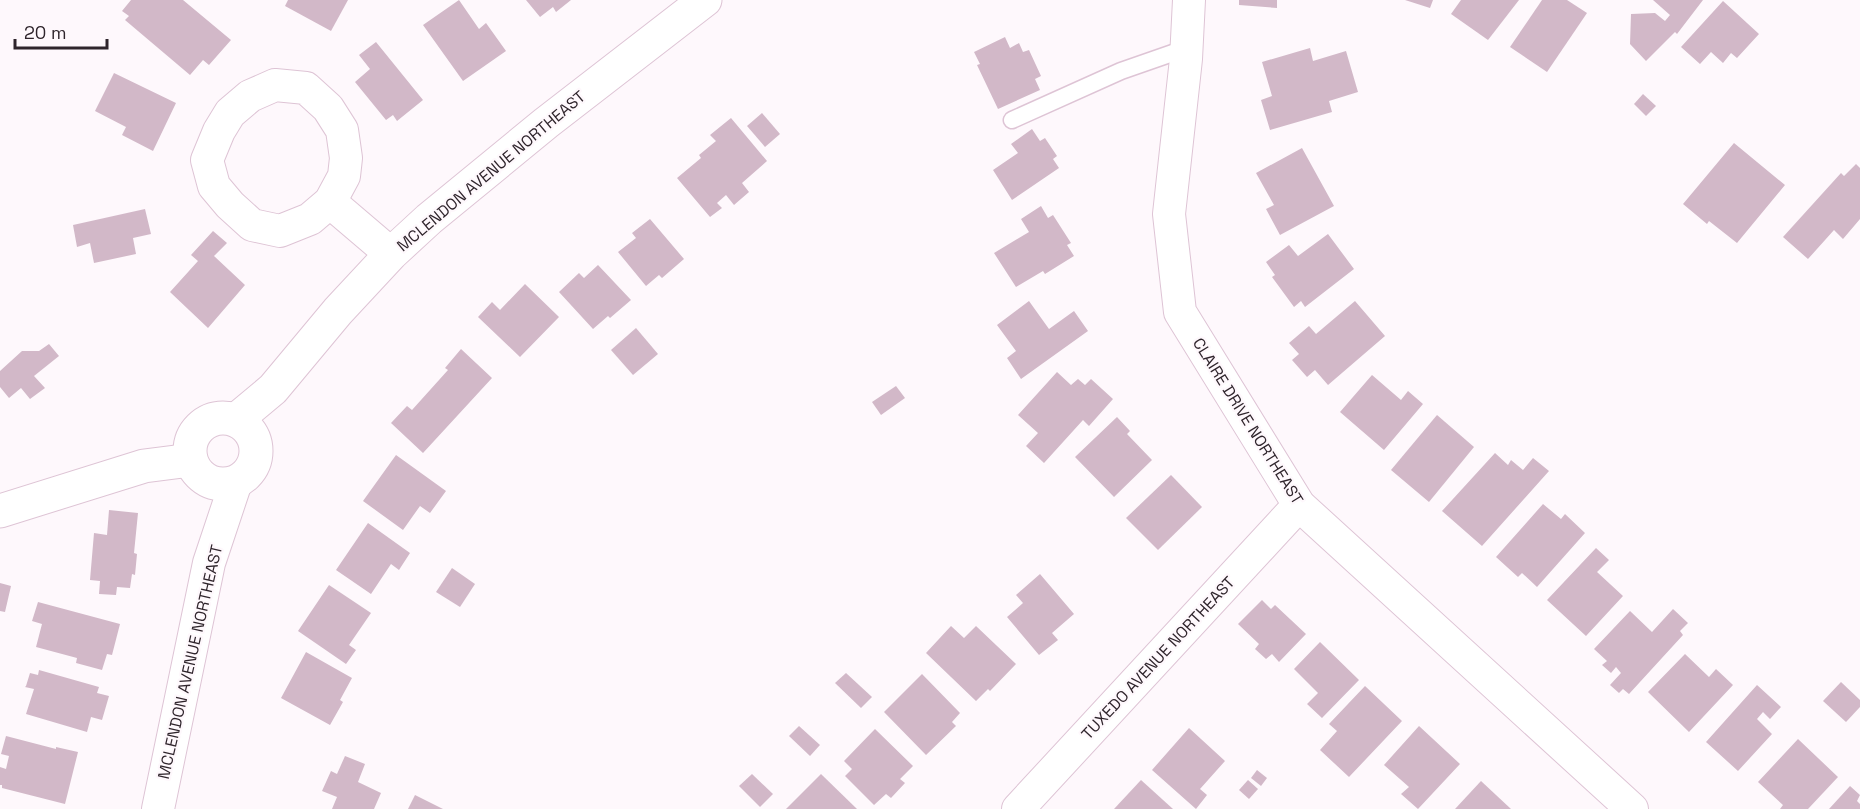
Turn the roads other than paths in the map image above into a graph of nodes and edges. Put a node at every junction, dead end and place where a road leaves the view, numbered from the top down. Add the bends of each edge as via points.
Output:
1 (705, 0) edge
2 (1189, 0) edge
3 (1187, 48) junction
4 (1012, 120) dead end
5 (330, 202) junction
6 (391, 254) junction
7 (244, 429) junction
8 (193, 446) junction
9 (236, 482) junction
10 (1299, 506) junction
11 (0, 511) edge
12 (158, 809) edge
13 (1018, 809) edge
14 (1632, 809) edge

1 - 6 street, MCLENDON AVENUE NORTHEAST via 546,123
2 - 3 street, CLAIRE DRIVE NORTHEAST
3 - 4 lane via 1121,71
3 - 10 street, CLAIRE DRIVE NORTHEAST via 1169,214 1180,312
5 - 5 street via 310,219 280,231 252,225 214,186 207,160 230,113 250,96 275,85 306,88 328,108 342,130 344,176
5 - 6 street
6 - 7 street, MCLENDON AVENUE NORTHEAST via 338,311
7 - 8 street via 226,418 213,420 202,425
7 - 9 street, MCLENDON AVENUE NORTHEAST via 256,452 254,465
8 - 9 street via 200,475 212,482
8 - 11 street via 144,466
9 - 12 street, MCLENDON AVENUE NORTHEAST via 209,563
10 - 13 street, TUXEDO AVENUE NORTHEAST
10 - 14 street, CLAIRE DRIVE NORTHEAST

